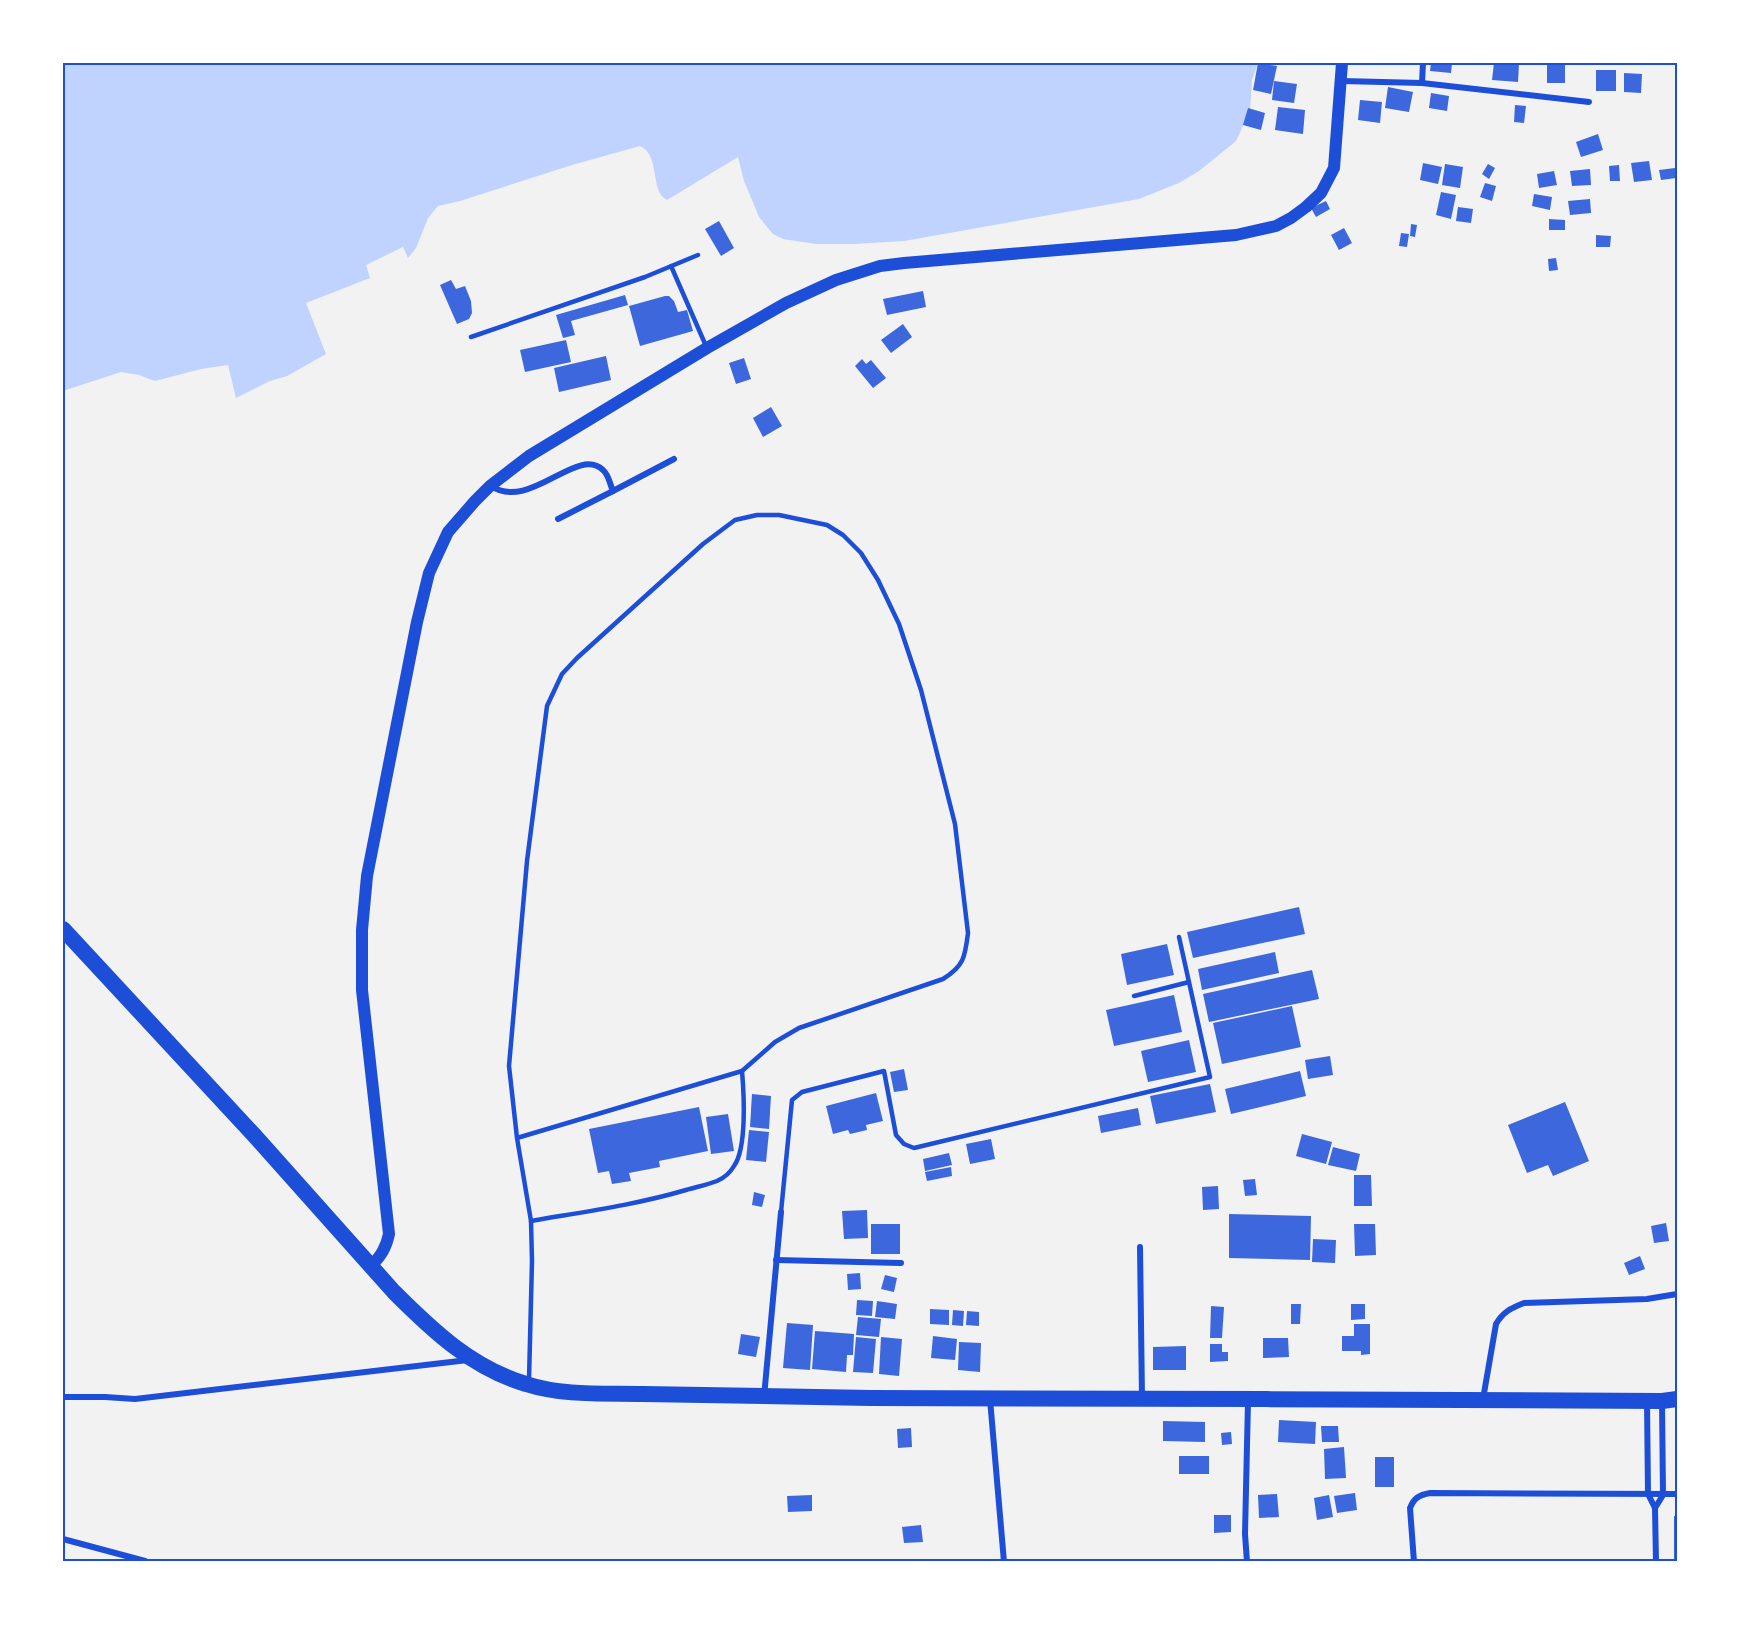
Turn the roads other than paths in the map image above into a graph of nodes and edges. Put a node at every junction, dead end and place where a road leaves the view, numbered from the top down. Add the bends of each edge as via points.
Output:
1 (1342, 63) edge
2 (1423, 63) edge
3 (1342, 81) junction
4 (1422, 83) junction
5 (1589, 102) dead end
6 (698, 255) dead end
7 (671, 266) junction
8 (471, 337) dead end
9 (707, 348) junction
10 (674, 459) dead end
11 (490, 486) junction
12 (613, 492) junction
13 (558, 519) dead end
14 (63, 929) edge
15 (1179, 937) dead end
16 (1189, 982) junction
17 (1134, 996) dead end
18 (742, 1071) junction
19 (517, 1138) junction
20 (781, 1212) joint
21 (531, 1221) junction
22 (1140, 1247) dead end
23 (776, 1260) junction
24 (901, 1263) dead end
25 (371, 1266) junction
26 (1677, 1294) edge
27 (471, 1360) junction
28 (528, 1385) junction
29 (63, 1397) edge
30 (764, 1397) junction
31 (990, 1398) junction
32 (1143, 1399) junction
33 (1248, 1399) junction
34 (1483, 1400) junction
35 (1662, 1400) edge
36 (1648, 1494) junction
37 (1677, 1494) edge
38 (1663, 1495) junction
39 (1655, 1508) junction
40 (63, 1539) edge
41 (145, 1561) edge
42 (1004, 1562) edge
43 (1247, 1562) edge
44 (1414, 1562) edge
45 (1656, 1562) edge

1 - 3 main road
2 - 4 street
3 - 4 street
3 - 9 main road via 1334,168 1321,193 1276,226 1236,235 880,266 836,280 786,303
4 - 5 street
6 - 7 lane
7 - 8 lane
7 - 9 lane
9 - 11 main road via 529,456
10 - 12 street
11 - 12 street via 504,493 525,491 585,465 603,470
11 - 25 main road via 448,532 429,573 368,876 362,930 362,990 389,1234 386,1247
12 - 13 street
14 - 25 highway
15 - 16 lane
16 - 17 lane
16 - 20 lane via 1210,1077 914,1148 896,1135 884,1071 802,1092 792,1100
18 - 19 lane
18 - 19 lane via 799,1028 943,979 962,962 968,933 955,824 921,690 899,624 861,553 843,535 826,525 779,514 735,520 703,544 577,658 554,688 547,706 527,861 509,1065
18 - 21 lane via 741,1154 727,1175 661,1197
19 - 21 lane
20 - 23 street
21 - 28 lane
22 - 32 street
23 - 24 street
23 - 30 street
25 - 27 highway via 416,1314
26 - 34 street via 1647,1299 1524,1303 1510,1308 1496,1324
27 - 28 highway
27 - 29 street via 135,1400
28 - 30 highway via 568,1392
30 - 31 highway
31 - 32 highway
31 - 42 street
32 - 33 highway
33 - 34 highway
33 - 43 street
34 - 35 highway
35 - 36 street
35 - 38 street
36 - 38 street
36 - 39 street
36 - 44 street via 1421,1494 1410,1508
37 - 38 street
38 - 39 street
39 - 45 street
40 - 41 street

